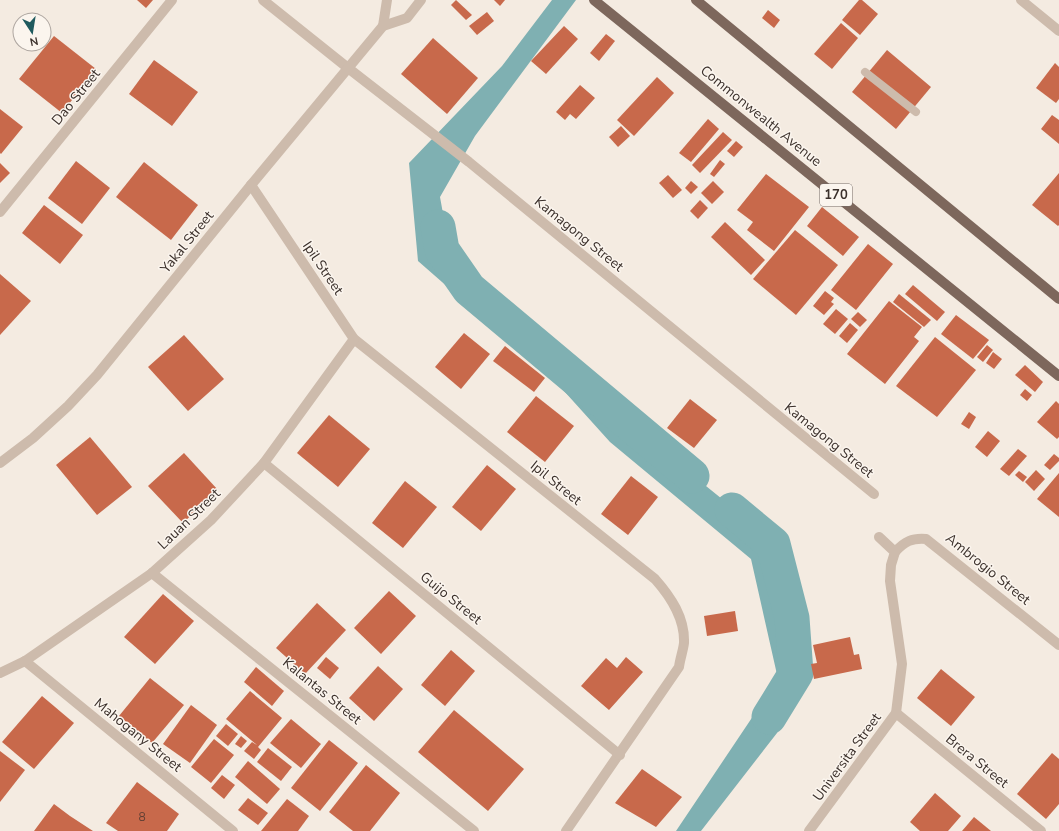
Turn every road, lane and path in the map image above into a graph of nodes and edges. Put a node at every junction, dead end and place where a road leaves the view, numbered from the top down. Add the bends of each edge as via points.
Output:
1 (172, 0) edge
2 (263, 0) edge
3 (387, 0) edge
4 (421, 0) edge
5 (594, 0) edge
6 (696, 0) edge
7 (1021, 0) edge
8 (383, 26) junction
9 (1059, 31) edge
10 (348, 68) junction
11 (865, 72) dead end
12 (916, 112) dead end
13 (251, 185) junction
14 (0, 212) edge
15 (1059, 299) edge
16 (354, 339) junction
17 (1059, 376) edge
18 (0, 463) edge
19 (264, 463) junction
20 (874, 494) dead end
21 (879, 538) dead end
22 (895, 552) junction
23 (152, 573) junction
24 (1059, 645) edge
25 (25, 661) junction
26 (0, 673) edge
27 (896, 713) junction
28 (620, 755) junction
29 (233, 831) edge
30 (474, 831) edge
31 (566, 831) edge
32 (810, 831) edge
33 (1041, 831) edge

1 - 14 street, Dao Street
2 - 10 street, Kamagong Street
3 - 8 street
4 - 8 street via 407,18
5 - 17 main road, Commonwealth Avenue / 170
6 - 15 main road
7 - 9 street
8 - 10 street, Yakal Street
10 - 13 street, Yakal Street
10 - 20 street, Kamagong Street via 469,162
11 - 12 lane
13 - 16 street, Ipil Street
13 - 18 street, Yakal Street via 98,375 33,438
16 - 19 street, Lauan Street
16 - 28 street, Ipil Street via 655,579 670,596 679,617 684,642 678,667
19 - 23 street, Lauan Street via 211,520
19 - 28 street, Guijo Street
21 - 22 street
22 - 24 street, Ambrogio Street via 904,542 914,538 926,539
22 - 27 street, Universita Street via 890,581 902,664
23 - 25 street, Lauan Street
23 - 30 street, Kalantas Street
25 - 26 street, Lauan Street
25 - 29 street, Mahogany Street
27 - 32 street, Universita Street
27 - 33 street, Brera Street
28 - 31 street, Ipil Street

